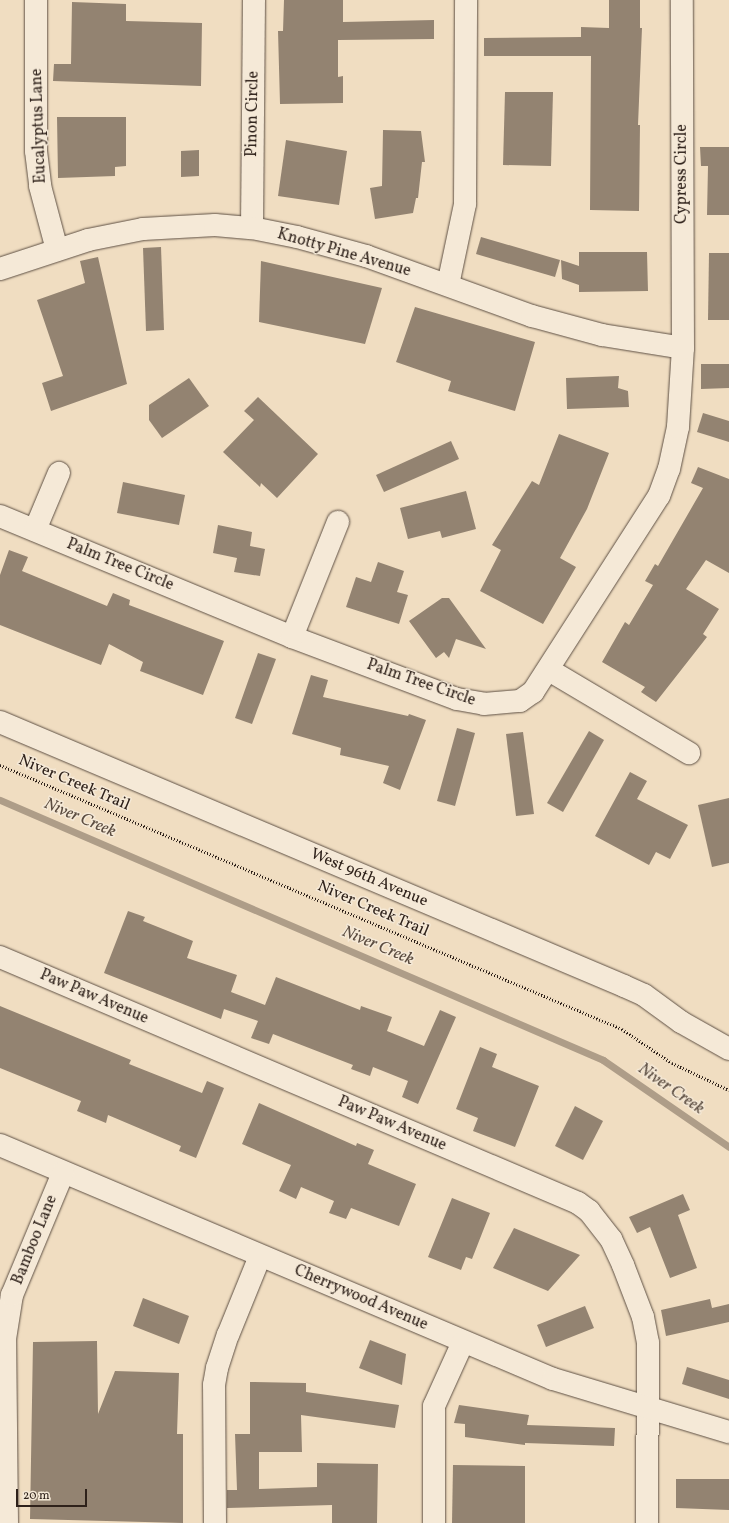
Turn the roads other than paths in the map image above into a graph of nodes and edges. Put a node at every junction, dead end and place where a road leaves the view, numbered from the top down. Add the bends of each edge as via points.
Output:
1 (36, 0) edge
2 (254, 0) edge
3 (466, 0) edge
4 (682, 0) edge
5 (252, 228) junction
6 (57, 250) junction
7 (0, 269) edge
8 (448, 285) junction
9 (683, 348) junction
10 (59, 473) dead end
11 (0, 516) edge
12 (338, 522) dead end
13 (35, 530) junction
14 (292, 637) junction
15 (549, 670) junction
16 (0, 722) edge
17 (689, 753) dead end
18 (0, 957) edge
19 (729, 1049) edge
20 (0, 1145) edge
21 (63, 1173) junction
22 (260, 1256) junction
23 (463, 1342) junction
24 (646, 1408) junction
25 (729, 1432) edge
26 (7, 1523) edge
27 (215, 1523) edge
28 (434, 1523) edge
29 (647, 1523) edge

1 - 6 street, Eucalyptus Lane via 36,152 40,186
2 - 5 street, Pinon Circle
3 - 8 street via 465,204
4 - 9 street, Cypress Circle
5 - 6 street, Knotty Pine Avenue via 215,225 144,229
5 - 8 street, Knotty Pine Avenue via 366,256
6 - 7 street, Knotty Pine Avenue
8 - 9 street, Knotty Pine Avenue via 532,316 602,335
9 - 15 street, Palm Tree Circle via 678,427 669,469 659,496
10 - 13 street
11 - 13 street, Palm Tree Circle
12 - 14 street
13 - 14 street, Palm Tree Circle
14 - 15 street, Palm Tree Circle via 457,699 484,704 520,700 533,692
15 - 17 street
16 - 19 street, West 96th Avenue via 624,986 644,996 700,1034
18 - 24 street, Paw Paw Avenue via 578,1203 600,1223 611,1239 643,1318 649,1361
20 - 21 street, Cherrywood Avenue
21 - 22 street, Cherrywood Avenue
21 - 26 street, Bamboo Lane via 23,1264 11,1303 5,1339
22 - 23 street, Cherrywood Avenue
22 - 27 street via 217,1368 214,1384
23 - 24 street, Cherrywood Avenue via 553,1379
23 - 28 street via 434,1406
24 - 25 street, Cherrywood Avenue
24 - 29 street, Paw Paw Avenue

